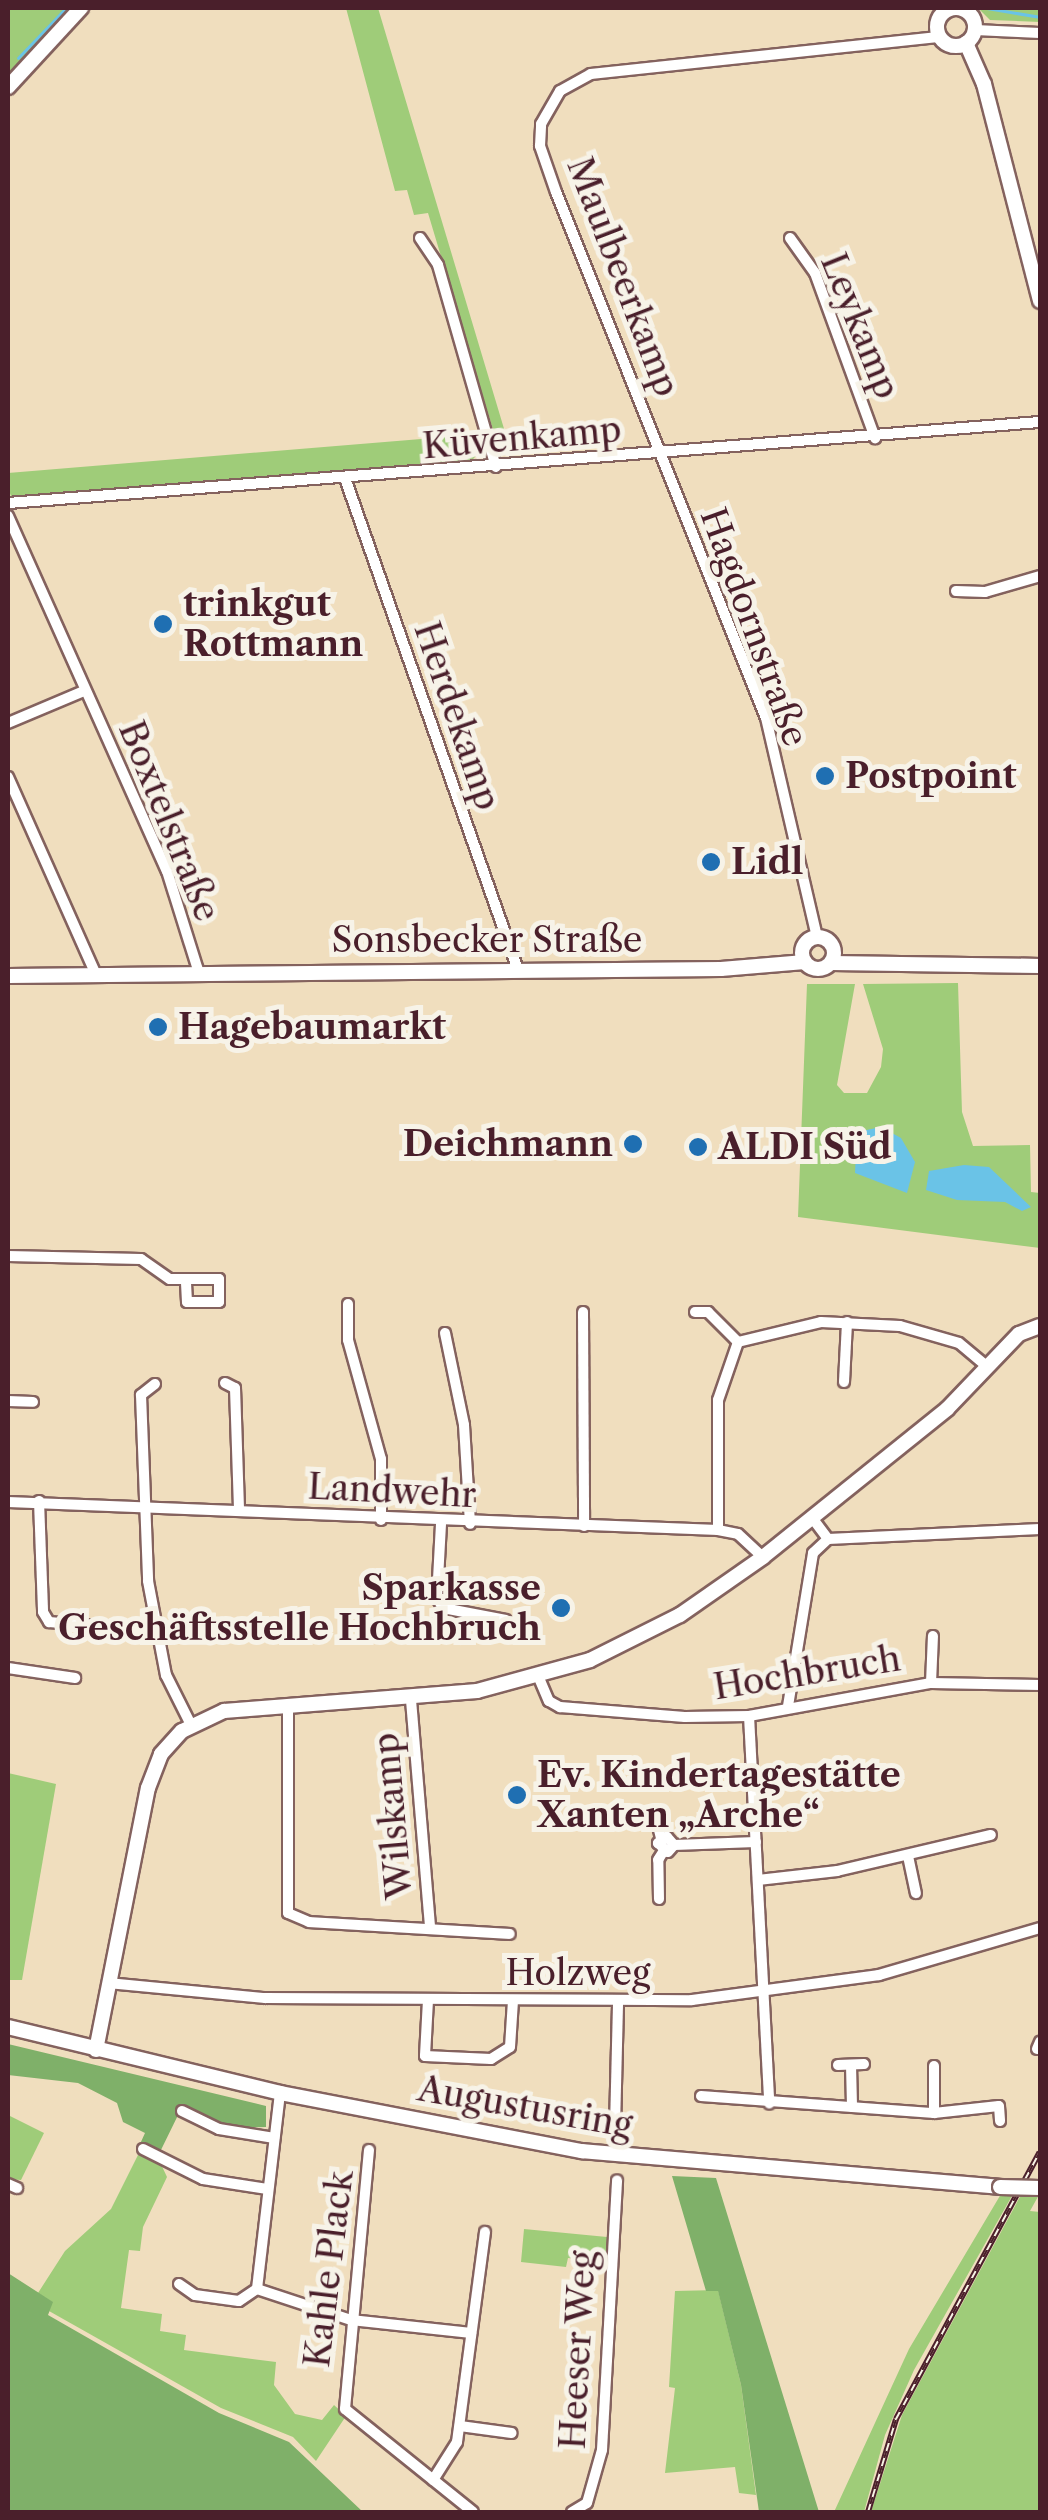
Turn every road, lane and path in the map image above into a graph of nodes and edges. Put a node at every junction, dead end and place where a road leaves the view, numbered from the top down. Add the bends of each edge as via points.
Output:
1 (81, 8) edge
2 (944, 9) edge
3 (975, 30) junction
4 (1040, 33) edge
5 (940, 37) junction
6 (966, 43) junction
7 (8, 87) edge
8 (420, 238) dead end
9 (790, 238) dead end
10 (1040, 301) edge
11 (1040, 422) edge
12 (875, 438) junction
13 (660, 454) junction
14 (496, 467) junction
15 (346, 481) junction
16 (8, 503) edge
17 (8, 516) edge
18 (1040, 576) edge
19 (956, 590) dead end
20 (84, 690) junction
21 (8, 723) edge
22 (8, 777) edge
23 (817, 937) junction
24 (804, 958) junction
25 (833, 958) junction
26 (1040, 958) edge
27 (517, 966) junction
28 (1040, 966) edge
29 (198, 969) junction
30 (95, 972) junction
31 (8, 976) edge
32 (8, 1256) edge
33 (186, 1280) dead end
34 (348, 1304) dead end
35 (584, 1312) dead end
36 (695, 1312) dead end
37 (847, 1322) junction
38 (1040, 1326) edge
39 (445, 1333) dead end
40 (738, 1342) junction
41 (988, 1367) junction
42 (844, 1382) dead end
43 (156, 1384) dead end
44 (225, 1384) dead end
45 (8, 1401) edge
46 (33, 1402) dead end
47 (8, 1502) edge
48 (40, 1502) junction
49 (146, 1504) junction
50 (239, 1510) junction
51 (813, 1519) junction
52 (381, 1520) junction
53 (441, 1524) junction
54 (470, 1524) junction
55 (584, 1526) junction
56 (1040, 1529) edge
57 (718, 1530) junction
58 (828, 1539) junction
59 (763, 1557) junction
60 (506, 1620) dead end
61 (154, 1630) junction
62 (932, 1636) dead end
63 (8, 1668) edge
64 (75, 1678) dead end
65 (539, 1678) junction
66 (931, 1683) junction
67 (1040, 1685) edge
68 (411, 1700) junction
69 (288, 1706) junction
70 (788, 1706) junction
71 (749, 1716) junction
72 (192, 1724) junction
73 (655, 1814) dead end
74 (991, 1835) dead end
75 (661, 1838) junction
76 (756, 1842) junction
77 (674, 1845) junction
78 (663, 1852) junction
79 (908, 1856) junction
80 (758, 1880) junction
81 (916, 1893) dead end
82 (659, 1899) dead end
83 (430, 1927) junction
84 (1040, 1928) edge
85 (510, 1934) dead end
86 (108, 1983) junction
87 (764, 1993) junction
88 (428, 2000) junction
89 (513, 2001) junction
90 (618, 2002) junction
91 (8, 2027) edge
92 (96, 2050) junction
93 (838, 2065) dead end
94 (934, 2066) dead end
95 (280, 2093) junction
96 (701, 2096) dead end
97 (769, 2103) junction
98 (852, 2107) junction
99 (182, 2111) dead end
100 (934, 2113) junction
101 (1000, 2121) dead end
102 (615, 2127) dead end
103 (274, 2138) junction
104 (143, 2149) dead end
105 (368, 2150) dead end
106 (617, 2180) dead end
107 (1040, 2188) edge
108 (267, 2189) junction
109 (485, 2232) dead end
110 (179, 2284) dead end
111 (257, 2289) junction
112 (351, 2320) junction
113 (471, 2333) junction
114 (460, 2426) junction
115 (512, 2433) dead end
116 (433, 2480) junction
117 (473, 2512) edge
118 (572, 2512) edge

1 - 7 street
2 - 3 street via 966,11
2 - 5 street
3 - 4 street
3 - 6 street
5 - 6 street, Maulbeerkamp via 952,45
5 - 13 street, Maulbeerkamp via 591,74 560,91 548,107 540,146
6 - 10 street via 984,84
8 - 14 street via 438,266
9 - 12 street, Leykamp via 816,273
11 - 12 street, Küvenkamp
12 - 13 street, Küvenkamp
13 - 14 street, Küvenkamp
13 - 23 street, Hagdornstraße via 766,718
14 - 15 street, Küvenkamp
15 - 16 street, Küvenkamp
15 - 27 street, Herdekamp
17 - 20 street, Boxtelstraße
18 - 19 street via 985,592
20 - 21 street, Boxtelstraße
20 - 29 street, Boxtelstraße via 167,871
22 - 30 street
23 - 24 street
23 - 25 street via 830,941
24 - 25 street, Sonsbecker Straße via 818,970
24 - 27 street, Sonsbecker Straße via 762,969
25 - 26 street, Sonsbecker Straße
25 - 28 street, Sonsbecker Straße via 853,968
27 - 29 street, Sonsbecker Straße
29 - 30 street, Sonsbecker Straße
30 - 31 street, Sonsbecker Straße
32 - 33 street via 141,1259
34 - 52 street via 348,1340 381,1459
35 - 55 street
36 - 40 street via 708,1312
37 - 40 street via 784,1326
37 - 41 street via 939,1334
37 - 42 street
38 - 41 street via 1019,1334
39 - 54 street via 464,1425
40 - 57 street via 718,1400
41 - 51 street
43 - 49 street via 141,1395
44 - 50 street via 235,1388
45 - 46 street
47 - 48 street, Landwehr
48 - 49 street, Landwehr
48 - 61 street via 43,1612 49,1622
49 - 50 street, Landwehr
49 - 61 street
50 - 52 street, Landwehr
51 - 58 street
51 - 59 street
52 - 53 street, Landwehr
53 - 54 street, Landwehr
53 - 60 street via 437,1598 443,1608
54 - 55 street, Landwehr
55 - 57 street, Landwehr
56 - 58 street
57 - 59 street, Landwehr via 738,1534
58 - 70 street via 814,1553
59 - 65 street via 680,1615
61 - 72 street via 166,1676
62 - 66 street
63 - 64 street
65 - 68 street
65 - 71 street, Hochbruch via 549,1701 574,1710
66 - 67 street, Hochbruch
66 - 70 street, Hochbruch
68 - 69 street
68 - 83 street, Wilskamp
69 - 72 street via 224,1711
69 - 83 street, Wilskamp via 288,1913 310,1922
70 - 71 street, Hochbruch
71 - 76 street
72 - 86 street via 168,1744 148,1788
73 - 75 street
74 - 79 street
75 - 77 street
75 - 78 street
76 - 77 street
76 - 80 street
77 - 78 street
78 - 82 street
79 - 80 street
79 - 81 street
80 - 87 street
83 - 85 street, Wilskamp
84 - 87 street, Holzweg via 916,1967
86 - 88 street, Holzweg via 264,1998
86 - 92 street
87 - 90 street, Holzweg
87 - 97 street
88 - 89 street, Holzweg
88 - 89 street via 425,2056 491,2059 510,2047
89 - 90 street, Holzweg
90 - 102 street
91 - 92 street, Augustusring
92 - 95 street, Augustusring
93 - 98 street via 857,2064
94 - 100 street
95 - 103 street
95 - 107 street, Augustusring, bridge via 582,2151
96 - 97 street
97 - 98 street
98 - 100 street
99 - 103 street via 219,2129
100 - 101 street via 1001,2102
103 - 108 street
104 - 108 street via 203,2180
105 - 112 street, Kahle Plack via 371,2174
106 - 118 street, Heeser Weg via 602,2450 587,2503
108 - 111 street
109 - 113 street
110 - 111 street via 195,2295 239,2301
111 - 112 street
112 - 113 street
112 - 116 street, Kahle Plack via 345,2409
113 - 114 street
114 - 115 street
114 - 116 street via 452,2455
116 - 117 street, Kahle Plack

